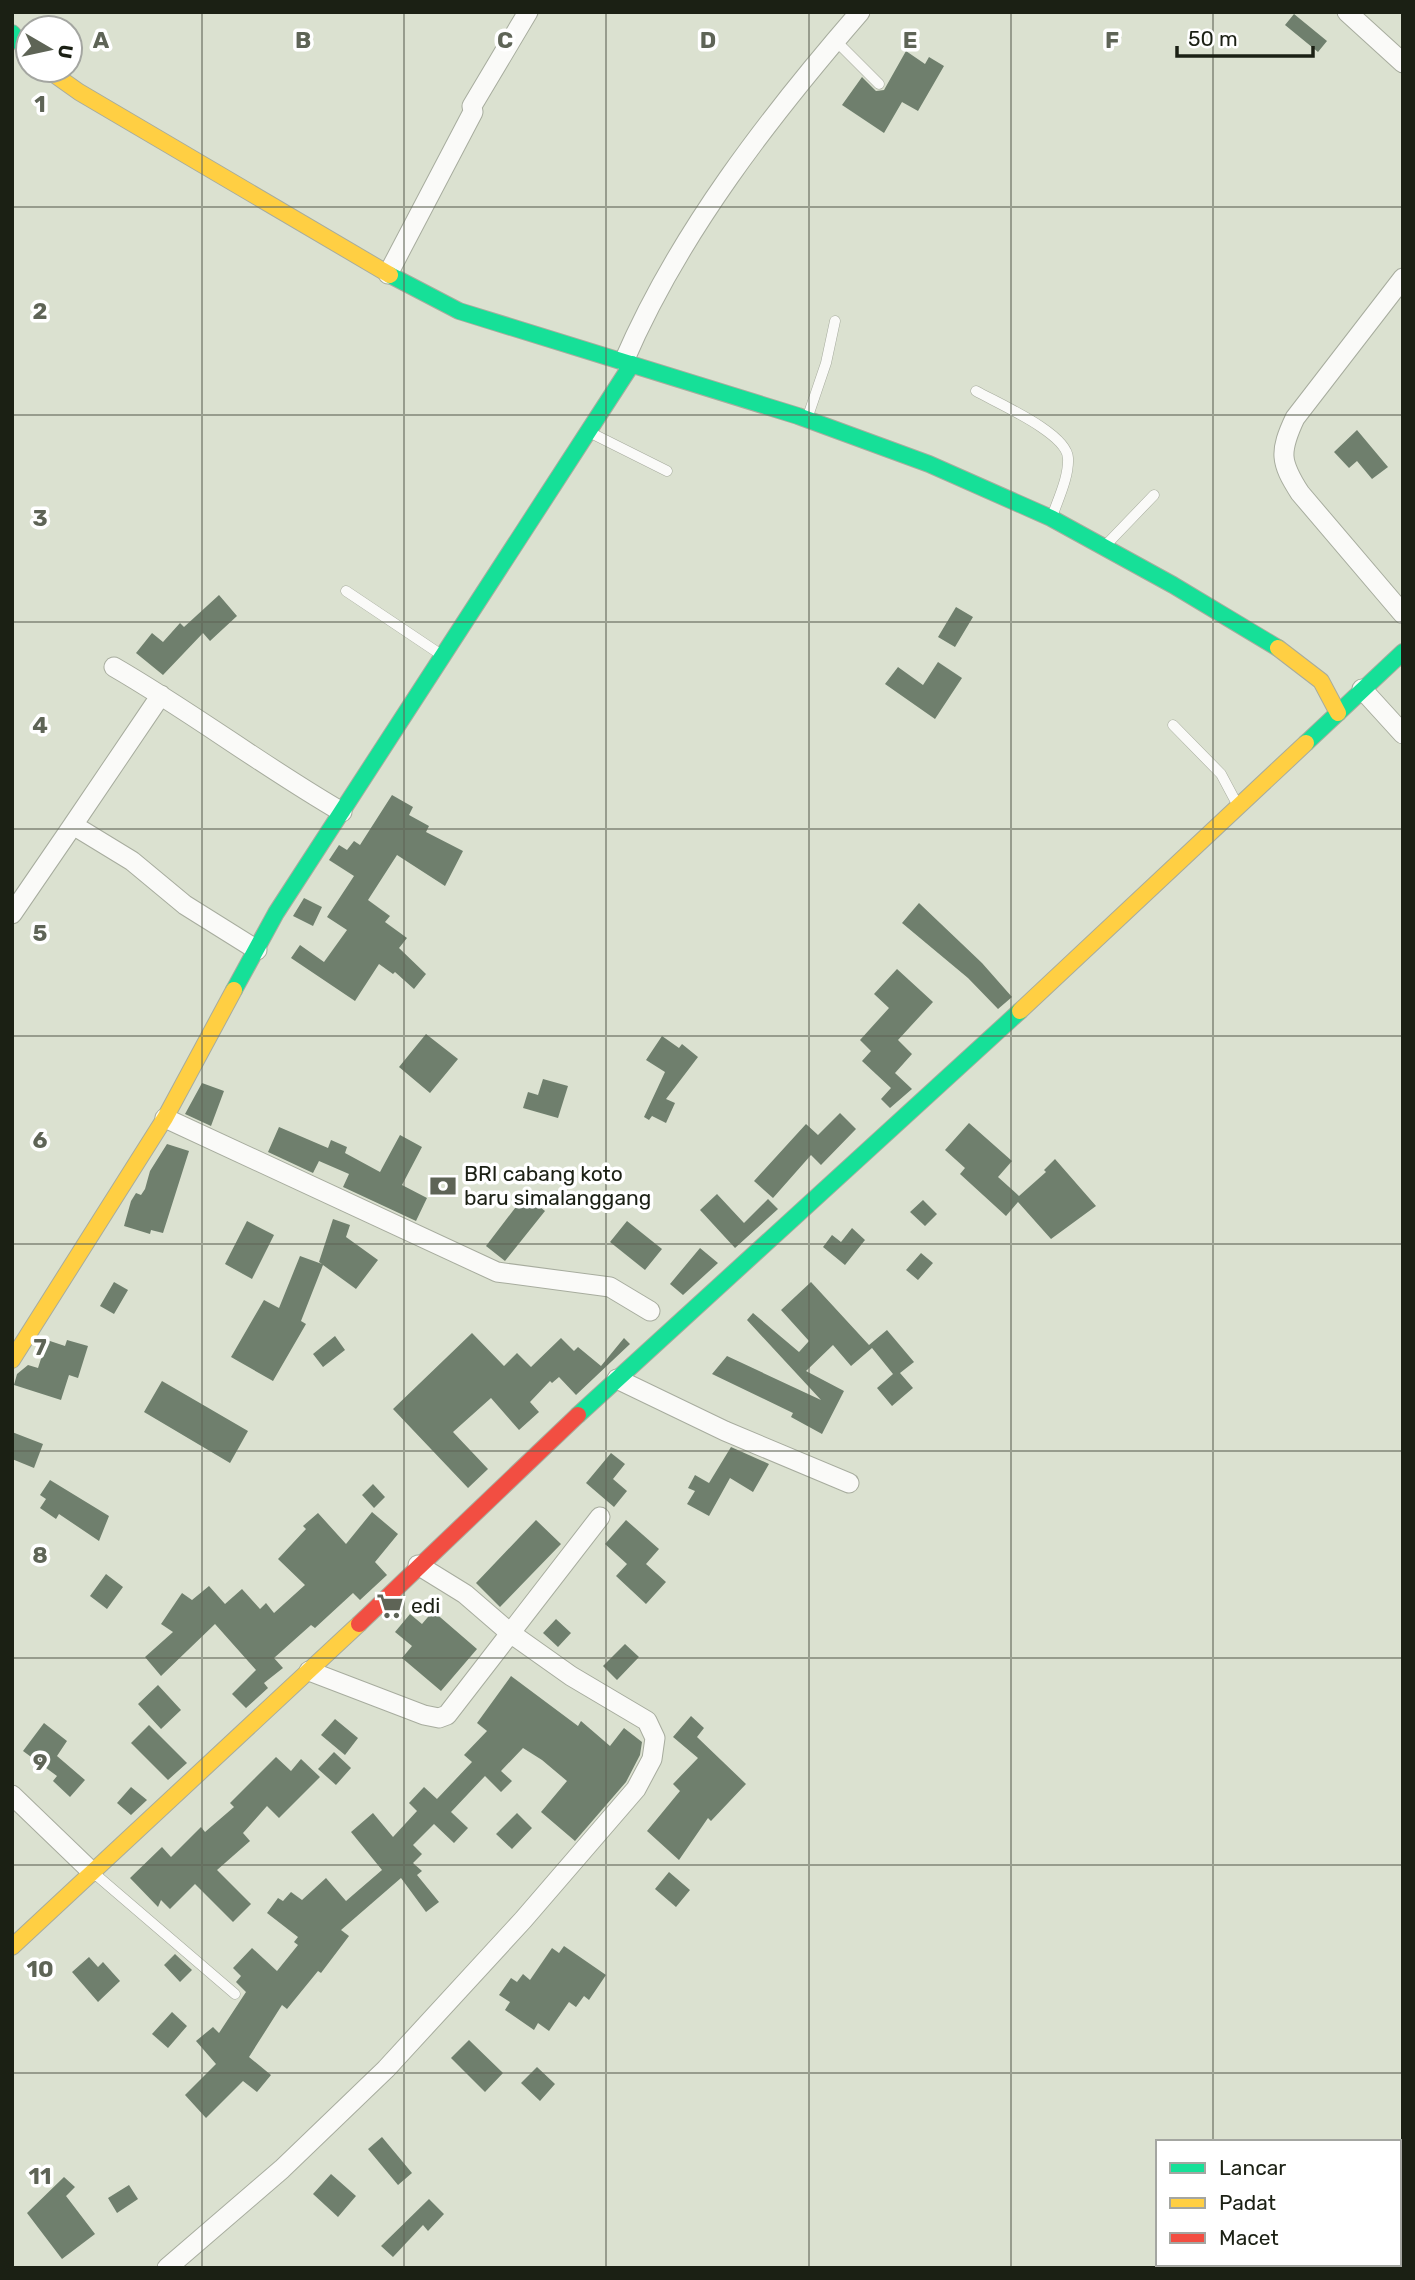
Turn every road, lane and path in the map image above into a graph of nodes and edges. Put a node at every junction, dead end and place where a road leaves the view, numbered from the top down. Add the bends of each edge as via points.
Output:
1 (528, 12) edge
2 (860, 12) edge
3 (1348, 12) edge
4 (836, 41) junction
5 (1403, 63) edge
6 (68, 84) edge
7 (879, 85) dead end
8 (388, 274) junction
9 (1403, 278) edge
10 (835, 321) dead end
11 (628, 363) junction
12 (976, 391) dead end
13 (807, 419) junction
14 (589, 432) junction
15 (667, 471) dead end
16 (1154, 495) dead end
17 (1051, 518) junction
18 (1104, 546) junction
19 (346, 591) dead end
20 (1403, 614) edge
21 (1403, 652) edge
22 (443, 656) junction
23 (114, 667) dead end
24 (1362, 689) junction
25 (162, 695) junction
26 (1338, 713) junction
27 (1172, 725) dead end
28 (1403, 734) edge
29 (1239, 808) junction
30 (342, 812) junction
31 (73, 825) junction
32 (12, 914) edge
33 (257, 950) junction
34 (165, 1118) junction
35 (656, 1322) junction
36 (12, 1360) edge
37 (617, 1379) junction
38 (849, 1483) dead end
39 (600, 1517) dead end
40 (418, 1565) junction
41 (509, 1632) junction
42 (309, 1671) junction
43 (12, 1795) edge
44 (92, 1872) junction
45 (12, 1947) edge
46 (235, 1994) dead end
47 (167, 2268) edge

1 - 8 street via 472,106 473,112
2 - 4 street
3 - 5 street
4 - 7 lane
4 - 11 street via 755,143 666,274
6 - 8 street
8 - 11 street via 459,311
9 - 20 street via 1295,418 1284,441 1283,459 1300,493
10 - 13 lane
11 - 13 street
11 - 14 street
12 - 17 lane via 1044,429 1065,447 1067,464
13 - 17 street via 929,464
14 - 15 lane
14 - 22 street
16 - 18 lane
17 - 18 street
18 - 26 street via 1279,649 1321,681
19 - 22 lane
21 - 24 street
22 - 30 street
23 - 25 street
24 - 26 street
24 - 28 street
25 - 30 street
25 - 31 street
26 - 29 street
27 - 29 lane via 1221,774
29 - 35 street via 892,1129 776,1230
30 - 33 street
31 - 32 street
31 - 33 street via 132,861 184,905
33 - 34 street
34 - 35 street via 497,1272 610,1287
34 - 36 street
35 - 37 street
37 - 38 street
37 - 40 street
39 - 41 street
40 - 41 street via 466,1594
40 - 42 street
41 - 42 street via 455,1709 439,1718
41 - 47 street via 647,1721 655,1738 652,1759 636,1788 386,2069 282,2169
42 - 44 street
43 - 44 street
44 - 45 street
44 - 46 lane

